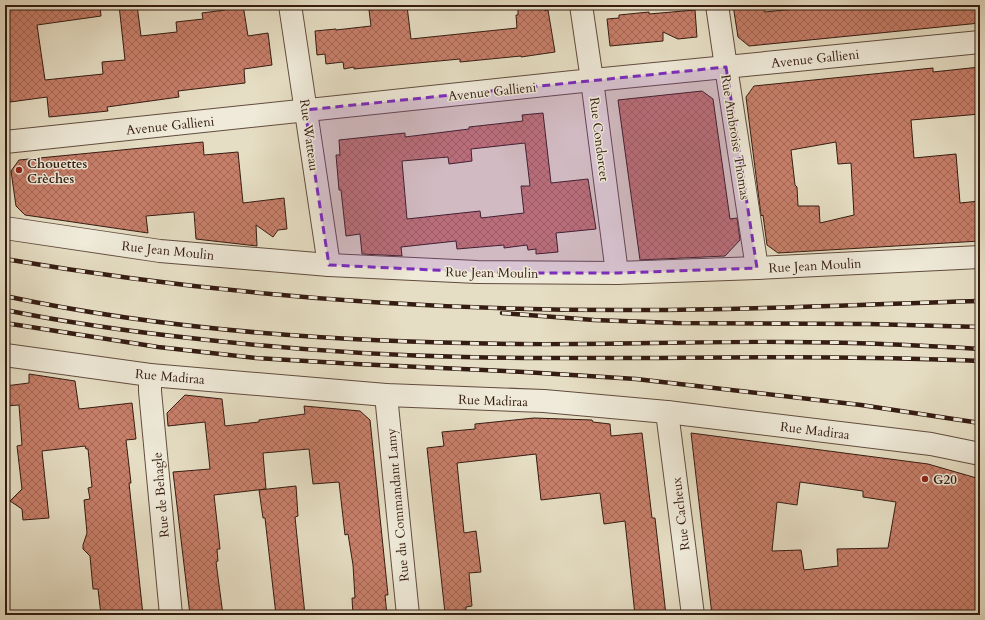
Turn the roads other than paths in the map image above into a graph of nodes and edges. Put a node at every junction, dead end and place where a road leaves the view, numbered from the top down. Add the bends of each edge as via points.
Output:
1 (290, 5) edge
2 (581, 5) edge
3 (717, 5) edge
4 (980, 42) edge
5 (726, 67) junction
6 (592, 80) junction
7 (305, 110) junction
8 (5, 142) edge
9 (5, 228) edge
10 (980, 257) edge
11 (329, 265) junction
12 (758, 268) junction
13 (617, 274) junction
14 (5, 355) edge
15 (150, 375) junction
16 (386, 396) junction
17 (667, 412) junction
18 (980, 454) edge
19 (172, 615) edge
20 (408, 615) edge
21 (692, 615) edge

1 - 7 street, Rue Watteau
2 - 6 street, Rue Condorcet
3 - 5 street, Rue Ambroise Thomas
4 - 5 street, Avenue Gallieni
5 - 6 street, Avenue Gallieni
5 - 12 street, Rue Ambroise Thomas
6 - 7 street, Avenue Gallieni
6 - 13 street, Rue Condorcet
7 - 8 street, Avenue Gallieni
7 - 11 street, Rue Watteau
9 - 11 street, Rue Jean Moulin via 160,251
10 - 12 street, Rue Jean Moulin
11 - 13 street, Rue Jean Moulin via 477,272
12 - 13 street, Rue Jean Moulin
14 - 15 street, Rue Madiraa
15 - 16 street, Rue Madiraa
15 - 19 street, Rue de Behagle
16 - 17 street, Rue Madiraa via 544,401
16 - 20 street, Rue du Commandant Lamy
17 - 18 street, Rue Madiraa via 931,444
17 - 21 street, Rue Cacheux

